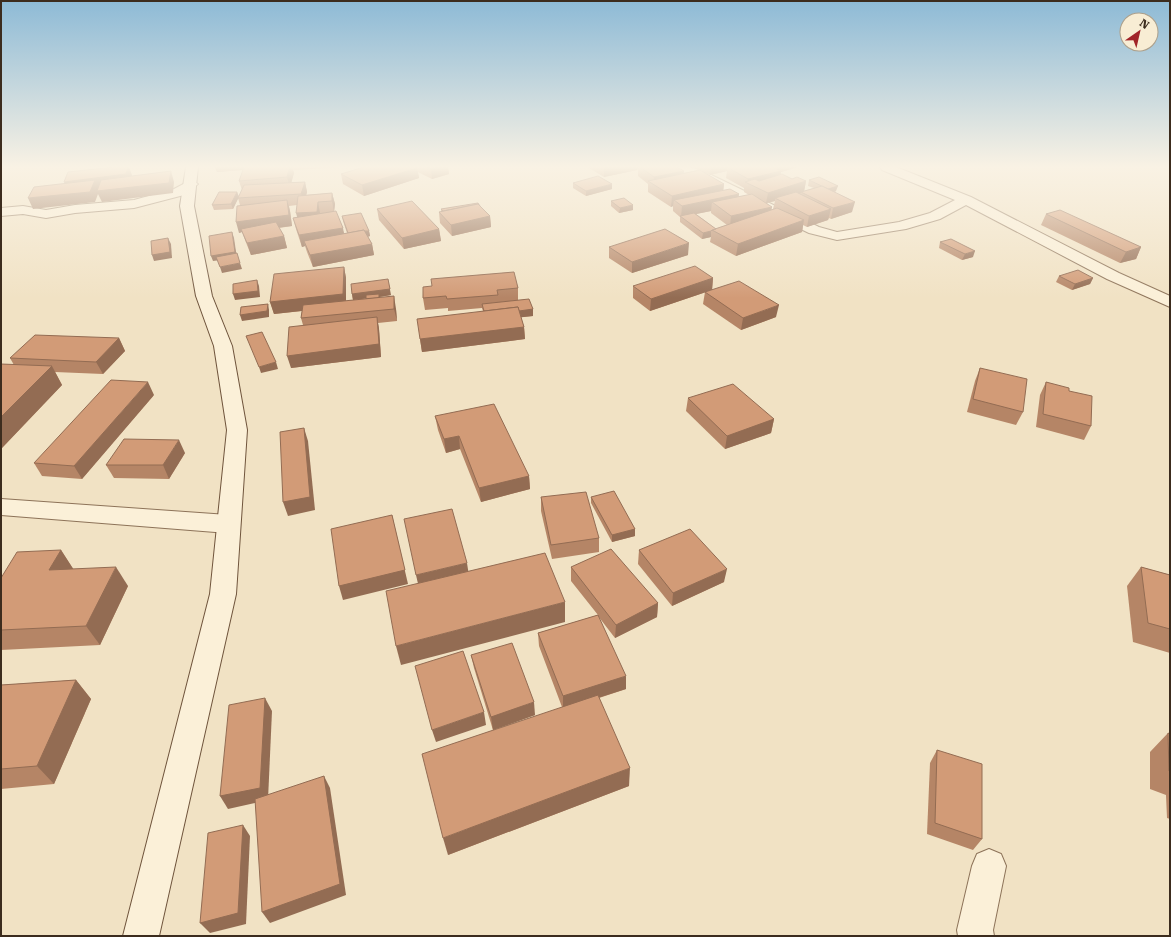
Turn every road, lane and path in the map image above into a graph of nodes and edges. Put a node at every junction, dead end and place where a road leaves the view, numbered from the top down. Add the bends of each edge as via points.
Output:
1 (15, 211) edge
2 (27, 211) edge
3 (65, 211) edge
4 (188, 211) edge
5 (774, 211) edge
6 (945, 211) edge
7 (987, 211) edge
8 (1, 212) edge
9 (1170, 302) edge
10 (1, 507) edge
11 (228, 524) junction
12 (989, 866) dead end
13 (141, 936) edge
14 (976, 936) edge

1 - 8 street
2 - 3 street via 46,214
4 - 11 street via 204,296 223,346 237,430
5 - 6 street via 814,230 837,236 901,226
7 - 9 street
10 - 11 street
11 - 13 street via 223,594
12 - 14 street via 974,930

